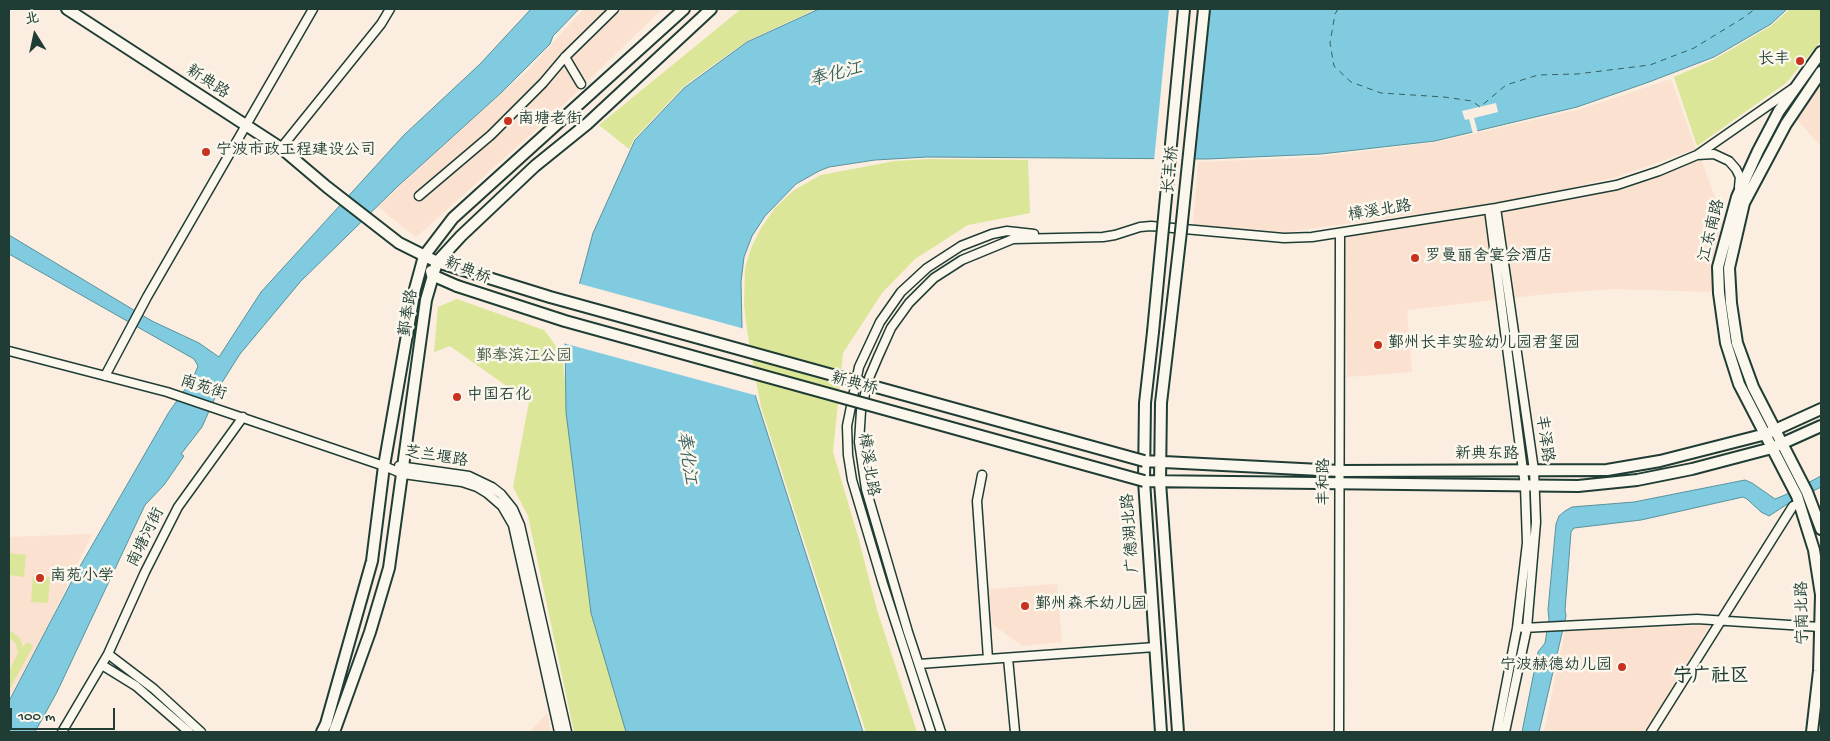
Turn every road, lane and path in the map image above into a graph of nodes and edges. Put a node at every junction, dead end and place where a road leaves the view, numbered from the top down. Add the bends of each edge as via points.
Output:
1 (67, 9) edge
2 (313, 9) edge
3 (390, 9) edge
4 (614, 9) edge
5 (684, 9) edge
6 (711, 9) edge
7 (1184, 9) edge
8 (1204, 9) edge
9 (1821, 52) edge
10 (565, 57) junction
11 (1821, 72) edge
12 (581, 84) dead end
13 (1796, 86) junction
14 (246, 126) junction
15 (281, 148) junction
16 (1697, 155) junction
17 (419, 196) dead end
18 (1737, 197) junction
19 (1492, 209) junction
20 (1340, 233) junction
21 (1061, 237) junction
22 (424, 256) junction
23 (437, 262) junction
24 (432, 275) junction
25 (1153, 332) joint
26 (1169, 335) joint
27 (9, 351) edge
28 (105, 376) junction
29 (1821, 409) edge
30 (243, 417) junction
31 (1821, 426) edge
32 (1770, 432) junction
33 (1777, 446) junction
34 (1144, 461) junction
35 (1160, 463) junction
36 (384, 466) junction
37 (404, 470) junction
38 (1528, 470) junction
39 (1340, 471) junction
40 (982, 475) dead end
41 (1144, 481) junction
42 (1160, 482) junction
43 (1340, 485) junction
44 (1530, 486) junction
45 (1801, 497) junction
46 (1821, 529) edge
47 (1720, 620) junction
48 (1820, 627) edge
49 (1517, 628) junction
50 (1527, 628) junction
51 (1155, 647) junction
52 (108, 654) junction
53 (1008, 658) junction
54 (988, 659) junction
55 (919, 664) junction
56 (102, 665) junction
57 (62, 732) edge
58 (188, 732) edge
59 (202, 732) edge
60 (322, 732) edge
61 (334, 732) edge
62 (559, 732) edge
63 (567, 732) edge
64 (931, 732) edge
65 (941, 732) edge
66 (1014, 732) edge
67 (1160, 732) edge
68 (1178, 732) edge
69 (1339, 732) edge
70 (1497, 732) edge
71 (1505, 732) edge
72 (1651, 732) edge
73 (1812, 732) edge

1 - 14 main road, 新典路
2 - 14 street
3 - 15 street
4 - 10 street
5 - 22 main road, 鄞奉路 via 453,218
6 - 23 main road, 鄞奉路 via 587,124 535,166
7 - 25 main road, 长丰桥, bridge
8 - 26 main road, 长丰桥, bridge
9 - 13 main road, 江东南路
10 - 12 street
10 - 17 street via 491,134
11 - 32 main road, 江东南路 via 1786,124 1744,203 1729,268 1738,343
13 - 16 street, 樟溪北路
13 - 18 main road, 江东南路 via 1769,129
14 - 15 main road, 新典路
14 - 28 street
15 - 22 main road, 新典路 via 399,243
16 - 18 street, 樟溪北路 via 1714,154 1729,161 1740,178
16 - 19 street, 樟溪北路 via 1617,185
18 - 32 main road, 江东南路 via 1718,267 1720,301 1726,343 1739,384
19 - 20 street, 樟溪北路
19 - 38 street, 丰泽路
20 - 21 street, 樟溪北路 via 1284,238 1151,226 1115,235
20 - 39 street, 丰和路
21 - 55 street, 樟溪北路 via 1013,239 962,260 934,278 909,303 891,328 869,378 859,426 862,469
21 - 64 street, 樟溪北路 via 1007,231 992,234 962,246 926,268 901,292 880,322 859,367 847,426 852,480
22 - 23 main road, 新典桥
22 - 24 main road, 新典桥
22 - 36 main road, 鄞奉路 via 415,289
23 - 24 main road, 鄞奉路
23 - 34 main road, 新典桥, bridge via 550,297
24 - 37 main road, 鄞奉路
24 - 41 main road, 新典桥, bridge via 566,321
25 - 34 main road, 广德湖北路 via 1145,403
26 - 35 main road, 广德湖北路 via 1161,403
27 - 28 street, 南苑街
28 - 30 street, 南苑街
29 - 32 main road, 新典东路
30 - 36 street, 南苑街
30 - 52 street, 南塘河街 via 178,507
31 - 33 main road, 新典东路
32 - 33 main road, 江东南路
32 - 38 main road, 新典东路 via 1634,466 1607,470
33 - 44 main road, 新典东路 via 1637,480 1578,486
33 - 45 main road, 江东南路
34 - 35 main road, 新典东路
34 - 41 main road, 广德湖北路
35 - 39 main road, 新典东路
35 - 42 main road, 广德湖北路
36 - 37 street, 芝兰堰路
36 - 60 main road, 鄞奉路 via 372,561
37 - 61 main road, 鄞奉路 via 389,568
37 - 62 street, 芝兰堰路 via 477,487 495,499 509,516
37 - 63 street, 芝兰堰路 via 460,474 480,480 501,494 513,509 520,525
38 - 39 main road, 新典东路
38 - 44 street, 丰泽路
39 - 43 street, 丰和路
40 - 54 street via 977,501
41 - 42 main road, 新典东路
41 - 51 main road, 广德湖北路
42 - 43 main road, 新典东路
42 - 68 main road, 广德湖北路
43 - 44 main road, 新典东路
43 - 69 street, 丰和路
44 - 49 street, 丰泽路
44 - 50 street, 丰泽路 via 1536,522
45 - 46 main road
45 - 47 street
45 - 48 main road, 宁南北路 via 1821,595
47 - 48 street
47 - 50 street
47 - 72 street
48 - 73 main road, 宁南北路
49 - 50 street
49 - 70 street, 丰泽路
50 - 71 street, 丰泽路
51 - 53 street
51 - 67 main road, 广德湖北路
52 - 56 street, 南塘河街
52 - 59 street
53 - 54 street
53 - 66 street
54 - 55 street
55 - 65 street, 樟溪北路
56 - 57 street, 南塘河街
56 - 58 street via 136,686

